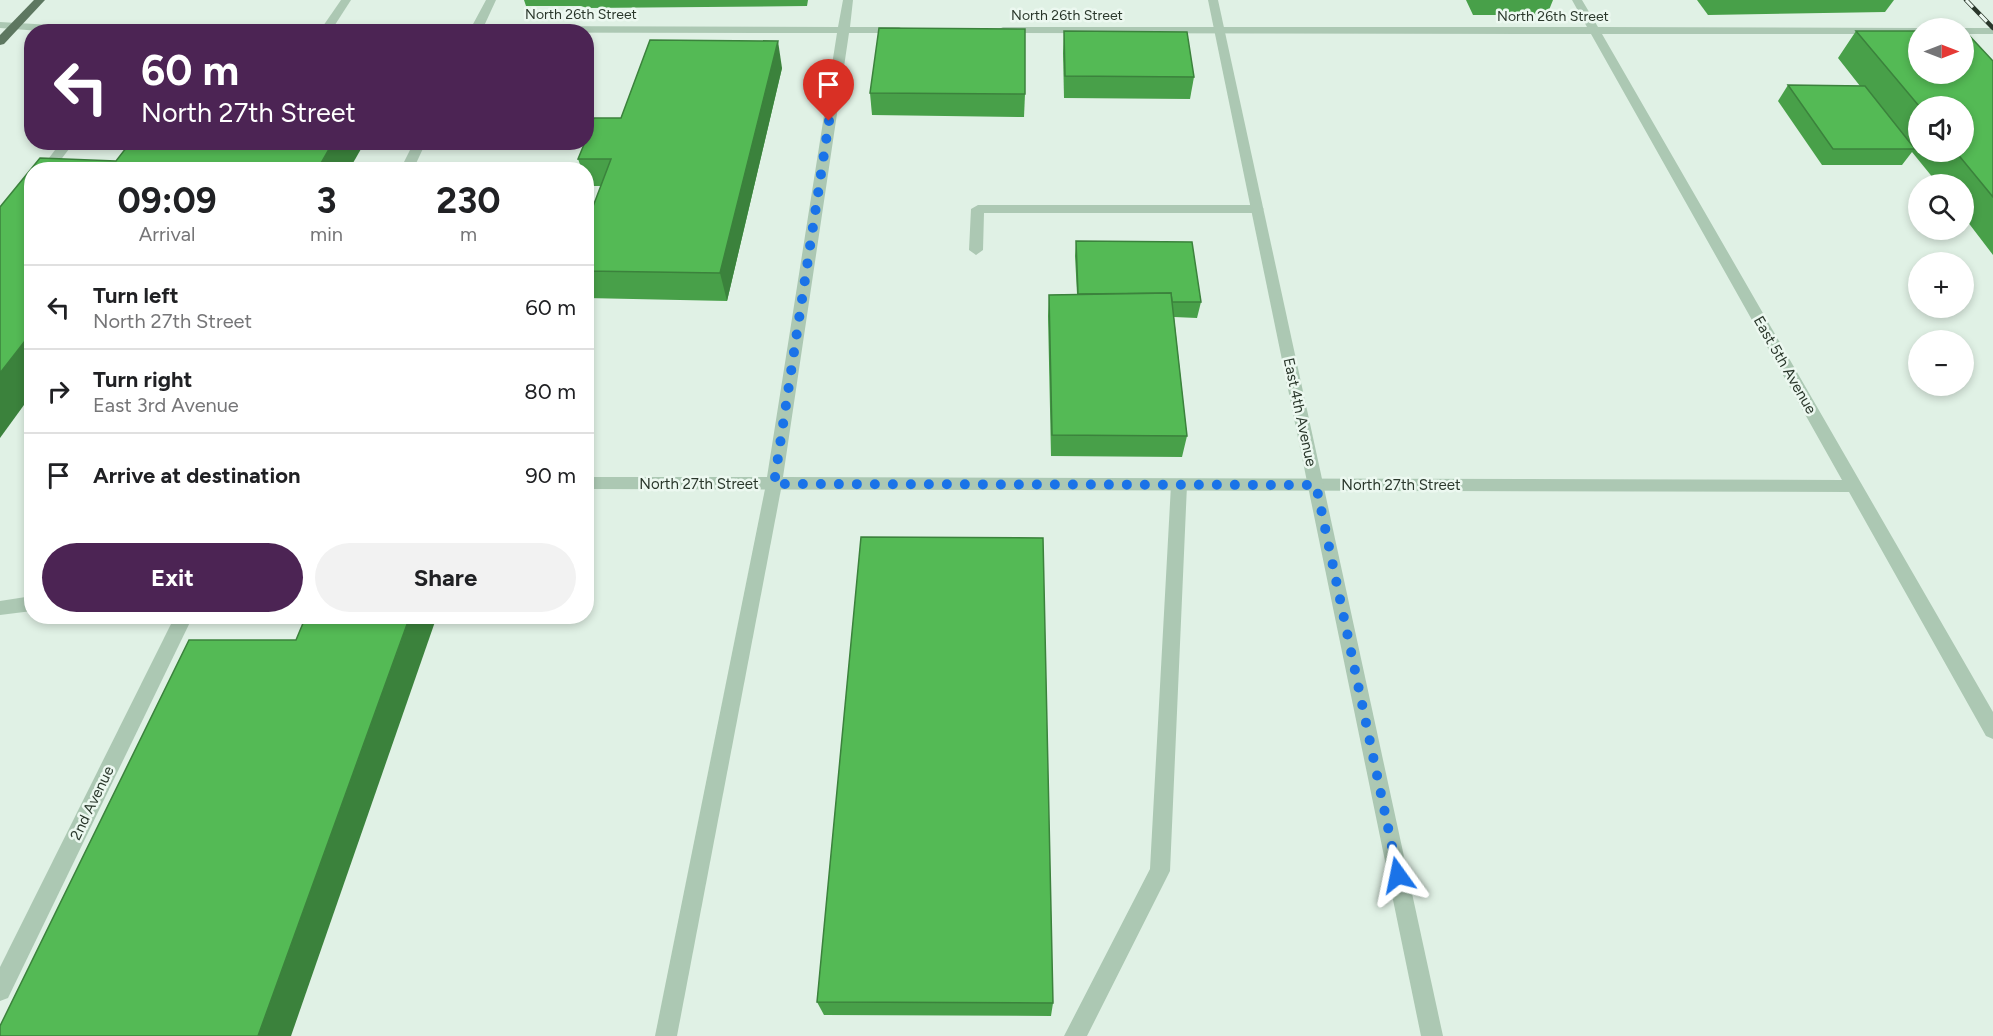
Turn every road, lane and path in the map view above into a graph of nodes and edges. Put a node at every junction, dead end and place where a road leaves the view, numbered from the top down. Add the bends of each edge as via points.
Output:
1 (40, 0) edge
2 (346, 0) edge
3 (491, 0) edge
4 (848, 0) edge
5 (1213, 0) edge
6 (1577, 0) edge
7 (330, 24) edge
8 (479, 24) edge
9 (0, 25) edge
10 (14, 27) junction
11 (24, 27) edge
12 (594, 30) edge
13 (843, 30) junction
14 (914, 30) edge
15 (996, 30) edge
16 (1220, 30) junction
17 (1594, 31) junction
18 (1908, 31) edge
19 (1974, 31) edge
20 (1993, 31) edge
21 (0, 42) edge
22 (62, 150) edge
23 (52, 162) edge
24 (1257, 209) junction
25 (976, 250) dead end
26 (594, 483) edge
27 (774, 484) junction
28 (1179, 485) junction
29 (1316, 485) junction
30 (1854, 486) junction
31 (24, 604) edge
32 (0, 608) edge
33 (180, 624) edge
34 (1993, 730) edge
35 (0, 990) edge
36 (666, 1036) edge
37 (1075, 1036) edge
38 (1432, 1036) edge

1 - 10 main road
2 - 7 street
3 - 8 street
4 - 13 street
5 - 16 street, East 4th Avenue
6 - 17 street, East 5th Avenue
9 - 10 street, North 26th Street
10 - 11 street, North 26th Street
10 - 21 main road
12 - 13 street, North 26th Street
13 - 14 street, North 26th Street
13 - 27 street
15 - 16 street, North 26th Street
16 - 17 street, North 26th Street
16 - 24 street, East 4th Avenue
17 - 18 street, North 26th Street
17 - 30 street, East 5th Avenue
19 - 20 street
22 - 23 street
24 - 25 street via 978,209
24 - 29 street, East 4th Avenue
26 - 27 street, North 27th Street
27 - 28 street, North 27th Street
27 - 36 street
28 - 29 street, North 27th Street
28 - 37 street via 1160,871
29 - 30 street, North 27th Street
29 - 38 street, East 4th Avenue
30 - 34 street, East 5th Avenue
31 - 32 street
33 - 35 street, 2nd Avenue

